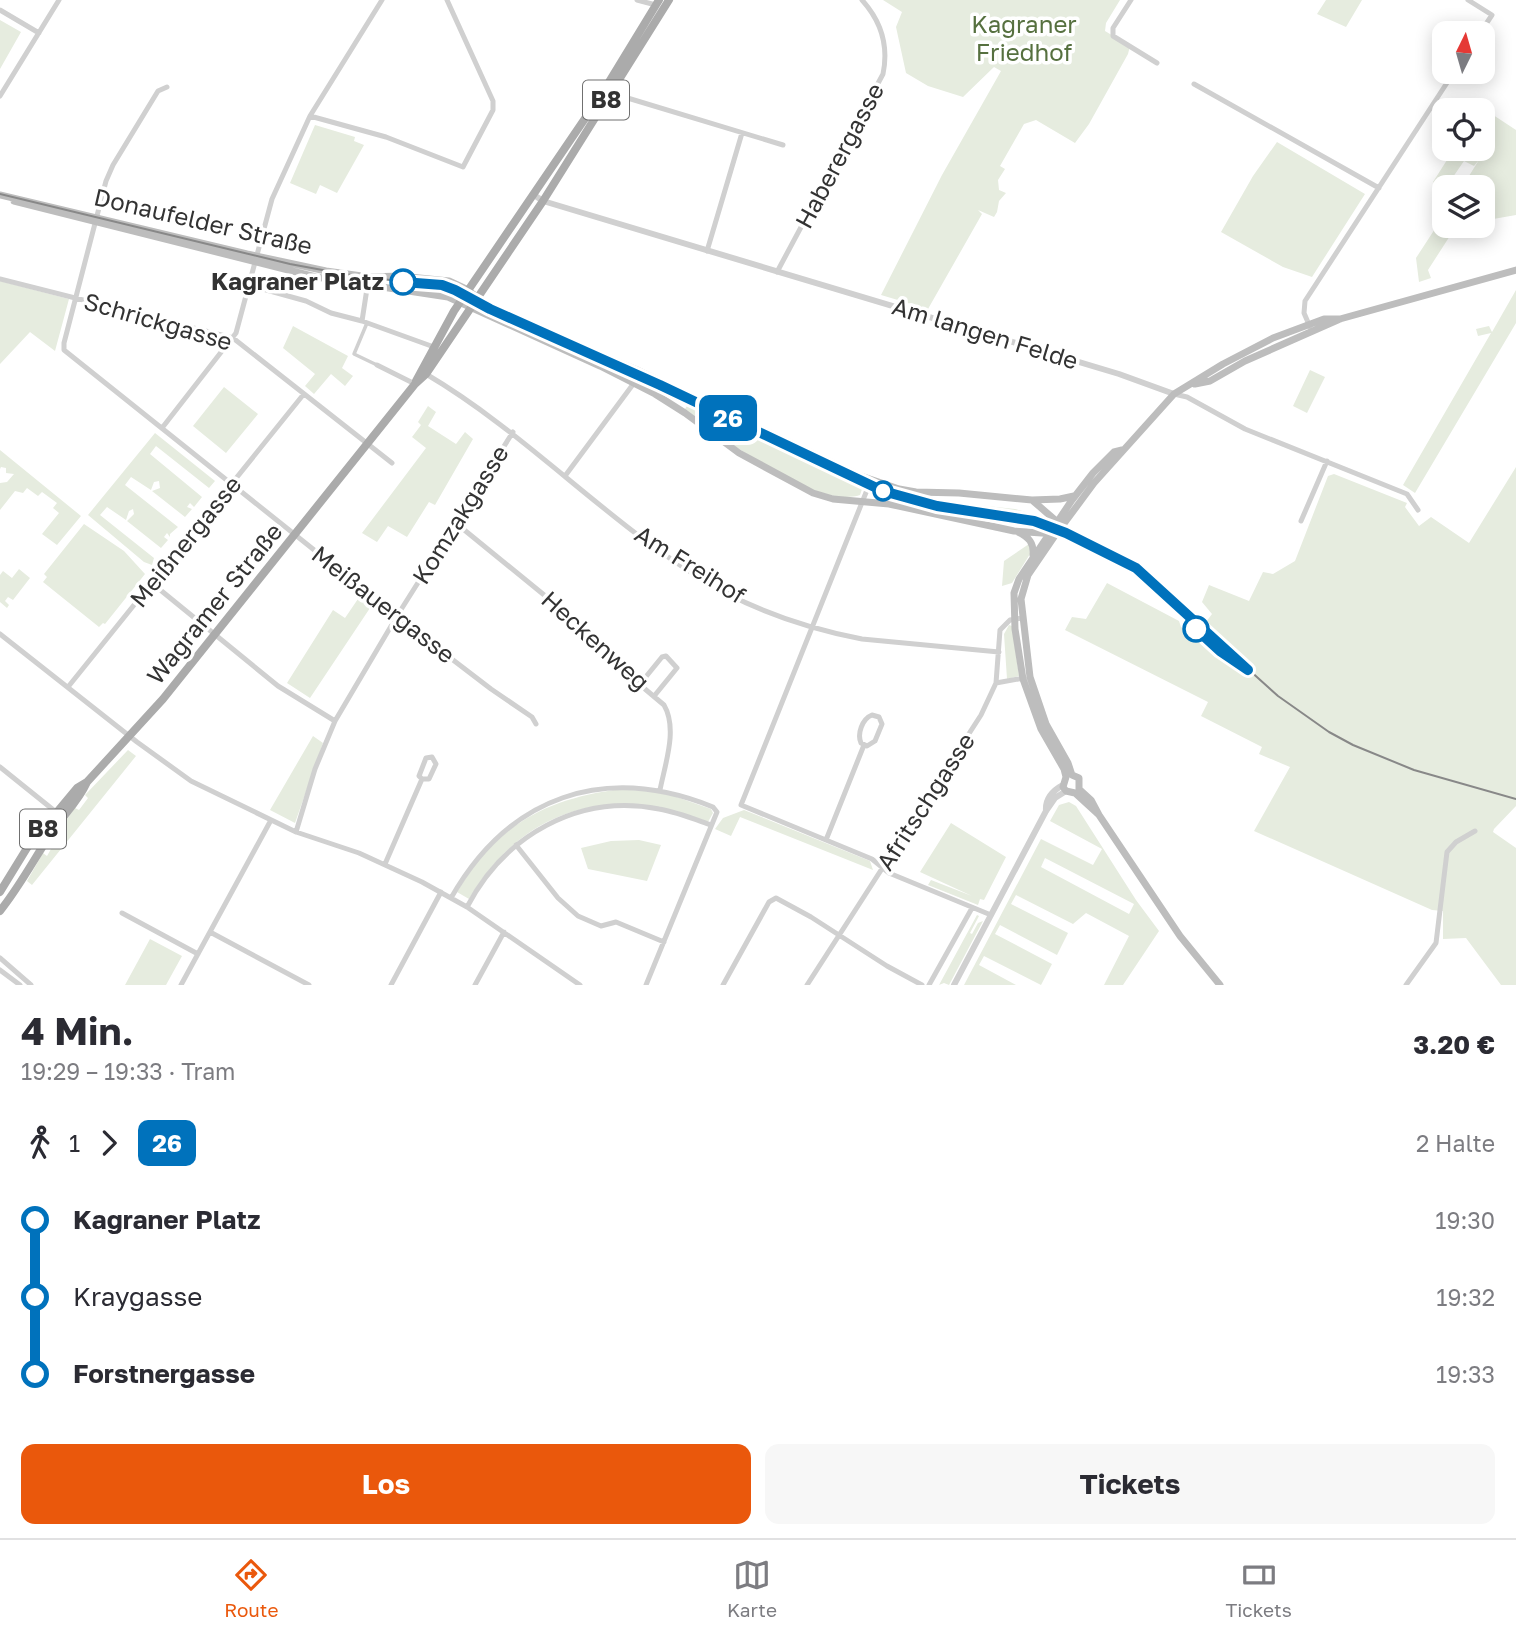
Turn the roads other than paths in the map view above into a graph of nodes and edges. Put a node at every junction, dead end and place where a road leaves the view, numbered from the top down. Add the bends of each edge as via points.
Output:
1 (59, 0) edge
2 (382, 0) edge
3 (447, 0) edge
4 (637, 0) edge
5 (669, 0) edge
6 (862, 0) edge
7 (1131, 0) edge
8 (1468, 0) edge
9 (657, 3) edge
10 (0, 10) edge
11 (1488, 21) edge
12 (39, 33) junction
13 (1157, 63) dead end
14 (1194, 84) dead end
15 (1446, 84) edge
16 (167, 86) dead end
17 (611, 93) junction
18 (0, 96) edge
19 (310, 116) junction
20 (742, 133) junction
21 (783, 145) dead end
22 (1378, 188) junction
23 (534, 195) junction
24 (0, 196) edge
25 (543, 201) junction
26 (97, 221) junction
27 (707, 251) junction
28 (254, 260) junction
29 (1516, 270) edge
30 (777, 272) junction
31 (0, 279) edge
32 (368, 280) junction
33 (248, 285) junction
34 (469, 291) junction
35 (477, 297) junction
36 (77, 298) junction
37 (461, 302) junction
38 (471, 307) junction
39 (1340, 319) junction
40 (365, 322) junction
41 (1308, 324) junction
42 (1312, 332) junction
43 (233, 338) junction
44 (434, 347) junction
45 (377, 365) joint
46 (426, 374) junction
47 (634, 383) junction
48 (415, 384) junction
49 (1192, 385) junction
50 (1174, 394) junction
51 (303, 395) junction
52 (162, 428) junction
53 (513, 432) junction
54 (367, 445) junction
55 (1122, 450) junction
56 (1327, 461) junction
57 (392, 463) dead end
58 (565, 475) junction
59 (871, 480) junction
60 (232, 484) junction
61 (1075, 496) junction
62 (1032, 500) junction
63 (862, 501) junction
64 (1418, 510) dead end
65 (1301, 521) dead end
66 (457, 524) junction
67 (1055, 529) junction
68 (1014, 531) junction
69 (294, 536) junction
70 (1032, 558) junction
71 (1141, 570) junction
72 (153, 584) junction
73 (1185, 606) dead end
74 (397, 616) junction
75 (1018, 618) junction
76 (812, 627) junction
77 (0, 634) edge
78 (214, 635) junction
79 (999, 652) junction
80 (1027, 678) junction
81 (996, 683) junction
82 (640, 684) junction
83 (68, 687) junction
84 (655, 695) junction
85 (335, 721) junction
86 (536, 724) dead end
87 (130, 736) junction
88 (864, 745) junction
89 (0, 767) edge
90 (1069, 776) junction
91 (422, 779) dead end
92 (87, 782) junction
93 (660, 790) junction
94 (1071, 790) junction
95 (57, 812) junction
96 (271, 820) junction
97 (710, 825) junction
98 (1475, 831) dead end
99 (296, 832) junction
100 (826, 840) junction
101 (516, 845) junction
102 (385, 863) junction
103 (883, 868) junction
104 (0, 892) edge
105 (441, 892) junction
106 (451, 898) junction
107 (467, 907) junction
108 (972, 908) junction
109 (0, 911) edge
110 (122, 914) dead end
111 (991, 915) junction
112 (210, 932) junction
113 (504, 932) junction
114 (840, 936) junction
115 (664, 942) junction
116 (198, 954) junction
117 (0, 958) edge
118 (0, 970) edge
119 (20, 985) edge
120 (31, 985) edge
121 (181, 985) edge
122 (309, 985) edge
123 (391, 985) edge
124 (475, 985) edge
125 (580, 985) edge
126 (646, 985) edge
127 (723, 985) edge
128 (807, 985) edge
129 (922, 985) edge
130 (929, 985) edge
131 (954, 985) edge
132 (1220, 985) edge
133 (1406, 985) edge

1 - 12 street
2 - 19 street
3 - 19 street via 493,102 463,167 386,137
4 - 9 street
5 - 17 main road, Wagramer Straße / B8
6 - 30 street, Haberergasse via 882,32 886,49 883,74
7 - 13 street via 1112,34
8 - 11 street via 1492,15
9 - 23 main road, Wagramer Straße / B8
10 - 12 street
12 - 18 street
14 - 22 street
15 - 22 street
16 - 26 street via 159,91 113,165
17 - 20 street
17 - 25 main road, Wagramer Straße / B8
19 - 28 street via 272,199
20 - 21 street
20 - 27 street
22 - 41 street via 1305,301
23 - 25 street, Am langen Felde
23 - 34 main road, Wagramer Straße / B8
24 - 26 main road, Donaufelder Straße
25 - 27 street, Am langen Felde
25 - 35 main road, Wagramer Straße / B8
26 - 28 main road, Donaufelder Straße
26 - 36 street
27 - 30 street, Am langen Felde
28 - 32 main road, Donaufelder Straße
28 - 33 street
29 - 39 main road
30 - 50 street, Am langen Felde
31 - 36 street, Schrickgasse
32 - 34 main road, Donaufelder Straße via 400,276 442,279
32 - 37 main road, Donaufelder Straße
32 - 40 street
33 - 40 street
33 - 43 street
34 - 35 main road, Donaufelder Straße
34 - 37 main road, Wagramer Straße / B8
35 - 38 main road, Wagramer Straße / B8
35 - 59 main road
36 - 43 street, Schrickgasse
36 - 52 street, Meißauergasse via 64,343 66,352
37 - 38 main road, Donaufelder Straße
37 - 44 main road, Wagramer Straße / B8
38 - 46 main road, Wagramer Straße / B8
38 - 47 main road
39 - 41 main road
39 - 42 main road
40 - 44 street
40 - 45 street via 354,354
41 - 42 street
41 - 49 main road via 1223,364
42 - 49 main road via 1210,381
43 - 51 street, Schrickgasse
43 - 52 street
44 - 48 main road, Wagramer Straße / B8
45 - 48 street
46 - 48 main road, Wagramer Straße / B8
46 - 53 street, Am Freihof
47 - 58 street
47 - 63 main road via 677,407 739,453 803,488 827,498
48 - 54 main road, Wagramer Straße / B8
49 - 50 main road
50 - 55 main road
50 - 56 street, Am langen Felde via 1245,429
51 - 54 street, Schrickgasse
51 - 60 street, Meißnergasse
52 - 60 street, Meißauergasse
53 - 58 street, Am Freihof
53 - 66 street, Komzakgasse
54 - 57 street
54 - 69 main road, Wagramer Straße / B8
55 - 61 main road via 1114,452
55 - 67 main road
56 - 64 street, Am langen Felde via 1407,494
56 - 65 street
58 - 76 street, Am Freihof via 644,539 707,582
59 - 62 main road via 916,492
59 - 63 street
60 - 69 street, Meißauergasse
60 - 72 street, Meißnergasse
61 - 62 main road
61 - 67 main road
62 - 67 main road
63 - 68 main road
63 - 76 street
66 - 74 street, Komzakgasse
66 - 82 street, Heckenweg via 587,630 595,647
67 - 68 main road
67 - 70 main road
67 - 71 street
67 - 71 street via 1132,561
67 - 75 main road via 1024,583
68 - 70 main road via 1028,537
69 - 74 street, Meißauergasse
69 - 78 main road, Wagramer Straße / B8
70 - 75 main road via 1015,590
71 - 73 street
72 - 78 street
72 - 83 street, Meißnergasse
74 - 85 street, Komzakgasse
74 - 86 street, Meißauergasse
75 - 79 street, Afritschgasse via 1000,630
75 - 80 main road
76 - 79 street, Am Freihof via 862,639
76 - 100 street via 741,805
77 - 83 street
78 - 85 street via 284,690
78 - 87 main road, Wagramer Straße / B8
79 - 81 street, Afritschgasse
80 - 81 street
80 - 90 main road via 1068,763
81 - 103 street, Afritschgasse via 981,715
82 - 84 street, Heckenweg
82 - 84 street via 666,656 677,668
83 - 87 street
84 - 93 street, Heckenweg via 666,707 671,723
85 - 99 street, Komzakgasse
87 - 92 main road, Wagramer Straße / B8
87 - 96 street via 191,781
88 - 88 street via 875,741 882,724 879,717 865,720 859,736
88 - 100 street
89 - 95 street
90 - 94 main road
90 - 94 main road via 1080,780
91 - 102 street
92 - 95 main road, Wagramer Straße / B8
92 - 109 main road, Wagramer Straße / B8
93 - 97 street via 715,808
93 - 106 street via 596,790 541,807 487,846
94 - 111 street via 1051,794
94 - 132 main road via 1091,800 1180,936
95 - 104 main road, Wagramer Straße / B8 via 27,848
96 - 99 street
96 - 112 street
97 - 101 street via 657,808 610,806 556,820
97 - 115 street
98 - 133 street via 1447,852 1436,943
99 - 102 street
100 - 103 street via 872,858
101 - 107 street via 489,872
101 - 115 street via 578,916 601,926 617,922
102 - 105 street
103 - 108 street
103 - 114 street, Afritschgasse
105 - 106 street
105 - 123 street
106 - 107 street
107 - 113 street
108 - 111 street
108 - 130 street
110 - 116 street
111 - 131 street
112 - 116 street
112 - 122 street
113 - 124 street
113 - 125 street
114 - 127 street via 772,899
114 - 128 street, Afritschgasse
114 - 129 street
115 - 126 street
116 - 121 street
117 - 120 street
118 - 119 street

